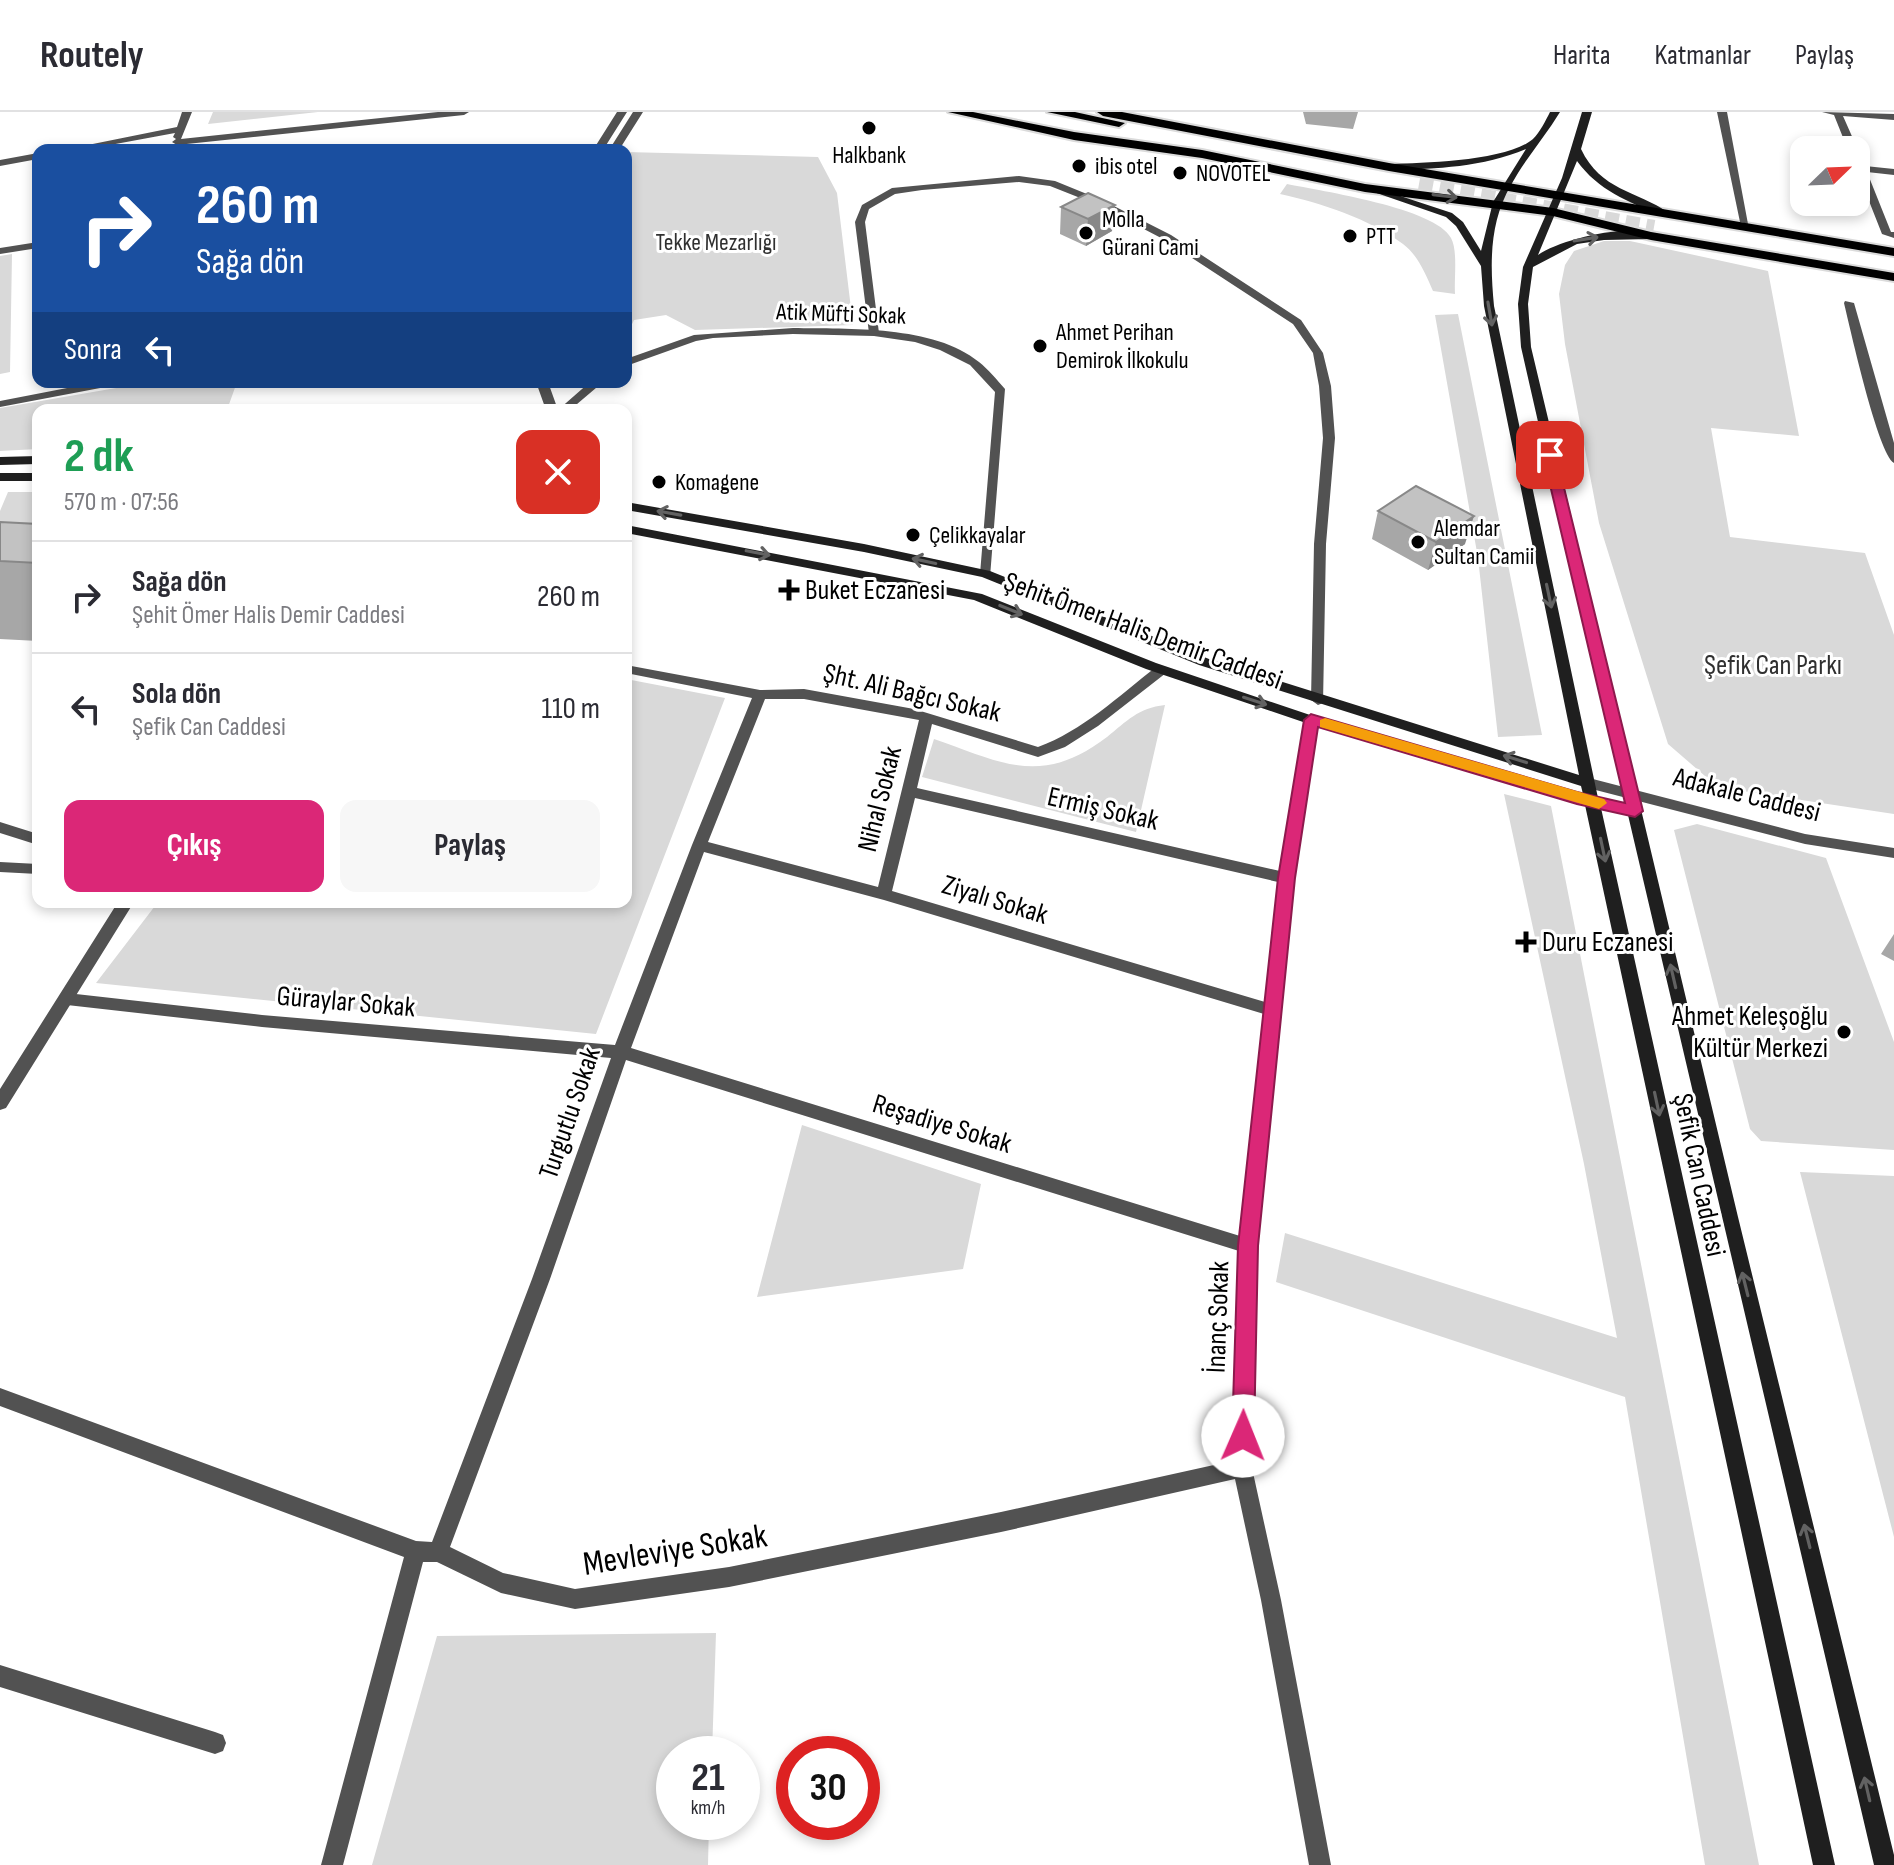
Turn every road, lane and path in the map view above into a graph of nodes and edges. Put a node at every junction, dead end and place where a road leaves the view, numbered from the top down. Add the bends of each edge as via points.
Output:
1 (187, 112) edge
2 (434, 112) edge
3 (464, 112) edge
4 (622, 112) edge
5 (638, 112) edge
6 (954, 112) edge
7 (993, 112) edge
8 (1053, 112) edge
9 (1103, 112) edge
10 (1555, 112) edge
11 (1587, 112) edge
12 (1722, 112) edge
13 (1827, 112) edge
14 (1837, 112) edge
15 (452, 113) edge
16 (1894, 117) edge
17 (181, 129) junction
18 (1847, 136) edge
19 (1537, 140) junction
20 (100, 144) edge
21 (176, 144) edge
22 (192, 144) edge
23 (602, 144) edge
24 (618, 144) edge
25 (1575, 147) junction
26 (32, 157) edge
27 (0, 163) edge
28 (1389, 167) junction
29 (1870, 170) edge
30 (1894, 172) edge
31 (1510, 177) junction
32 (1870, 187) edge
33 (1365, 188) junction
34 (1561, 194) junction
35 (1495, 203) junction
36 (1553, 212) junction
37 (1745, 222) dead end
38 (1656, 223) junction
39 (1891, 234) edge
40 (32, 246) edge
41 (0, 251) edge
42 (1894, 254) edge
43 (1484, 264) junction
44 (1528, 267) junction
45 (1894, 275) edge
46 (1849, 303) dead end
47 (874, 333) junction
48 (632, 361) edge
49 (84, 388) edge
50 (590, 388) edge
51 (0, 404) edge
52 (570, 404) edge
53 (1894, 459) edge
54 (32, 460) edge
55 (0, 461) edge
56 (0, 477) edge
57 (32, 477) edge
58 (632, 507) edge
59 (632, 530) edge
60 (986, 574) junction
61 (632, 670) edge
62 (1161, 670) junction
63 (760, 695) junction
64 (1318, 700) junction
65 (927, 717) junction
66 (1311, 720) junction
67 (1589, 783) junction
68 (908, 791) junction
69 (1631, 792) junction
70 (1592, 802) junction
71 (1635, 811) junction
72 (0, 827) edge
73 (32, 838) edge
74 (699, 845) junction
75 (1894, 853) edge
76 (0, 867) edge
77 (32, 869) edge
78 (1286, 878) junction
79 (884, 894) junction
80 (122, 908) edge
81 (67, 999) junction
82 (1274, 1011) junction
83 (621, 1052) junction
84 (0, 1103) edge
85 (1248, 1246) junction
86 (0, 1397) edge
87 (1242, 1468) junction
88 (427, 1552) junction
89 (0, 1676) edge
90 (215, 1743) dead end
91 (332, 1865) edge
92 (1320, 1865) edge
93 (1824, 1865) edge
94 (1885, 1865) edge

1 - 17 street
2 - 15 street
3 - 15 street
4 - 23 street
5 - 24 street
6 - 33 highway
7 - 8 highway via 1419,179
9 - 28 highway
10 - 19 main road, Şefik Can Caddesi
11 - 25 main road, Şefik Can Caddesi
12 - 37 street
13 - 14 street
14 - 16 street
14 - 18 street
15 - 22 street
17 - 20 street
17 - 21 street
19 - 28 main road via 1465,164
19 - 31 main road, Şefik Can Caddesi
25 - 34 main road, Şefik Can Caddesi
25 - 38 main road via 1580,162 1602,183
26 - 27 street
28 - 31 highway
29 - 30 street
31 - 34 highway
31 - 35 main road, Şefik Can Caddesi
32 - 39 street
33 -> 35 highway
33 - 43 main road via 1449,215
34 - 36 main road, Şefik Can Caddesi
34 - 38 highway
35 - 36 highway
35 - 43 main road, Şefik Can Caddesi
36 - 38 highway
36 - 44 main road, Şefik Can Caddesi
38 - 42 highway
44 -> 38 main road via 1550,249 1575,240
38 - 45 highway
40 - 41 street
43 -> 67 main road, Şefik Can Caddesi via 1504,387
44 - 69 main road, Şefik Can Caddesi via 1523,304 1535,394
46 - 53 street
47 - 48 street, Atik Müfti Sokak via 713,335
47 - 60 street, Atik Müfti Sokak via 944,348 974,363 1001,391
47 - 64 street via 860,222 865,207 892,191 1019,179 1052,183 1101,203 1167,237 1297,322 1318,353 1329,438 1320,544
49 - 51 street
50 - 52 street
54 - 55 main road
56 - 57 main road
60 -> 58 main road, Şehit Ömer Halis Demir Caddesi
59 -> 62 main road, Şehit Ömer Halis Demir Caddesi via 977,597
60 - 64 main road, Şehit Ömer Halis Demir Caddesi via 1204,662
61 - 63 street, Şht. Ali Bağcı Sokak
62 - 65 street, Şht. Ali Bağcı Sokak via 1093,723 1038,752
62 -> 66 main road, Şehit Ömer Halis Demir Caddesi
63 - 65 street, Şht. Ali Bağcı Sokak via 804,694
63 - 74 street, Turgutlu Sokak
67 -> 64 main road, Şehit Ömer Halis Demir Caddesi
65 - 68 street, Nihal Sokak
66 - 70 main road, Şehit Ömer Halis Demir Caddesi
66 - 78 street, İnanç Sokak
67 - 69 street, Adakale Caddesi
67 - 70 main road, Şefik Can Caddesi
68 - 78 street, Ermiş Sokak
68 - 79 street, Nihal Sokak
69 - 71 main road, Şefik Can Caddesi
69 - 75 street, Adakale Caddesi via 1805,839
70 - 71 main road, Şehit Ömer Halis Demir Caddesi
70 -> 93 main road, Şefik Can Caddesi
94 -> 71 main road, Şefik Can Caddesi
72 - 73 street
74 - 79 street, Ziyalı Sokak
74 - 83 street, Turgutlu Sokak
76 - 77 street
78 - 82 street, İnanç Sokak
79 - 82 street, Ziyalı Sokak
80 - 81 street
81 - 83 street, Güraylar Sokak
81 - 84 street
82 - 85 street, İnanç Sokak
83 - 85 street, Reşadiye Sokak
83 - 88 street, Turgutlu Sokak via 541,1279
85 - 87 street, İnanç Sokak
86 - 88 street, Mevleviye Sokak
87 - 88 street, Mevleviye Sokak via 729,1577 575,1599 501,1583
87 - 92 street, İnanç Sokak
88 - 91 street, Turgutlu Sokak
89 - 90 street

